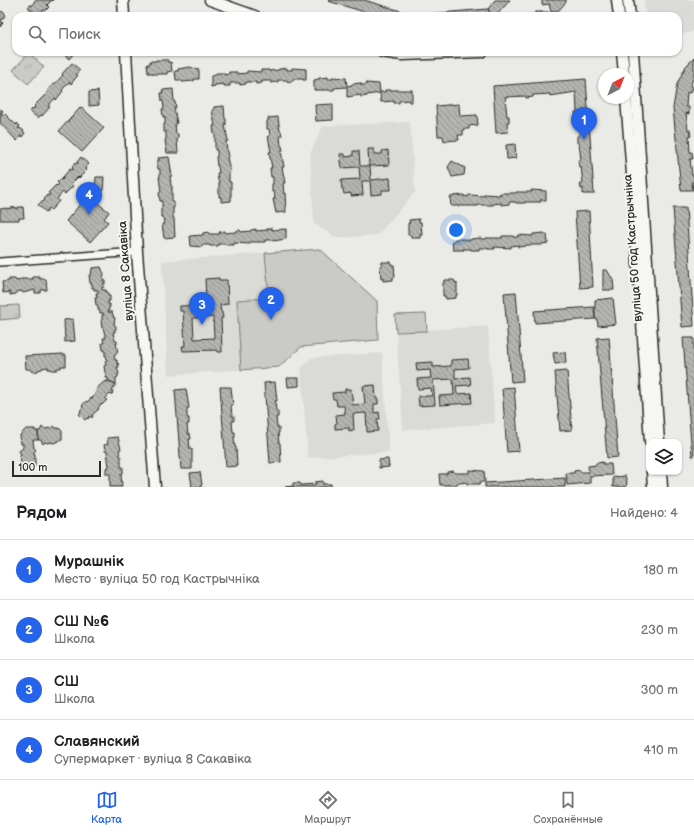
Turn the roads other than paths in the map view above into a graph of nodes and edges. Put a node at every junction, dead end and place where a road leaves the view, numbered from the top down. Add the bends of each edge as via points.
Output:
1 (123, 0) edge
2 (210, 0) edge
3 (617, 0) edge
4 (628, 0) edge
5 (124, 12) edge
6 (244, 12) edge
7 (618, 12) edge
8 (630, 12) edge
9 (126, 56) edge
10 (622, 56) edge
11 (633, 56) edge
12 (623, 68) edge
13 (626, 104) edge
14 (137, 252) junction
15 (0, 262) edge
16 (650, 439) edge
17 (659, 439) edge
18 (652, 475) edge
19 (661, 475) edge
20 (155, 487) edge
21 (653, 487) edge
22 (662, 487) edge

1 - 5 main road
2 - 6 main road
3 - 7 main road
4 - 8 main road
9 - 14 main road, вуліца 8 Сакавіка
10 - 12 main road
11 - 17 main road, вуліца 50 год Кастрычніка
13 - 16 main road, вуліца 50 год Кастрычніка
14 - 15 street
14 - 20 main road, вуліца 8 Сакавіка
18 - 21 main road
19 - 22 main road

